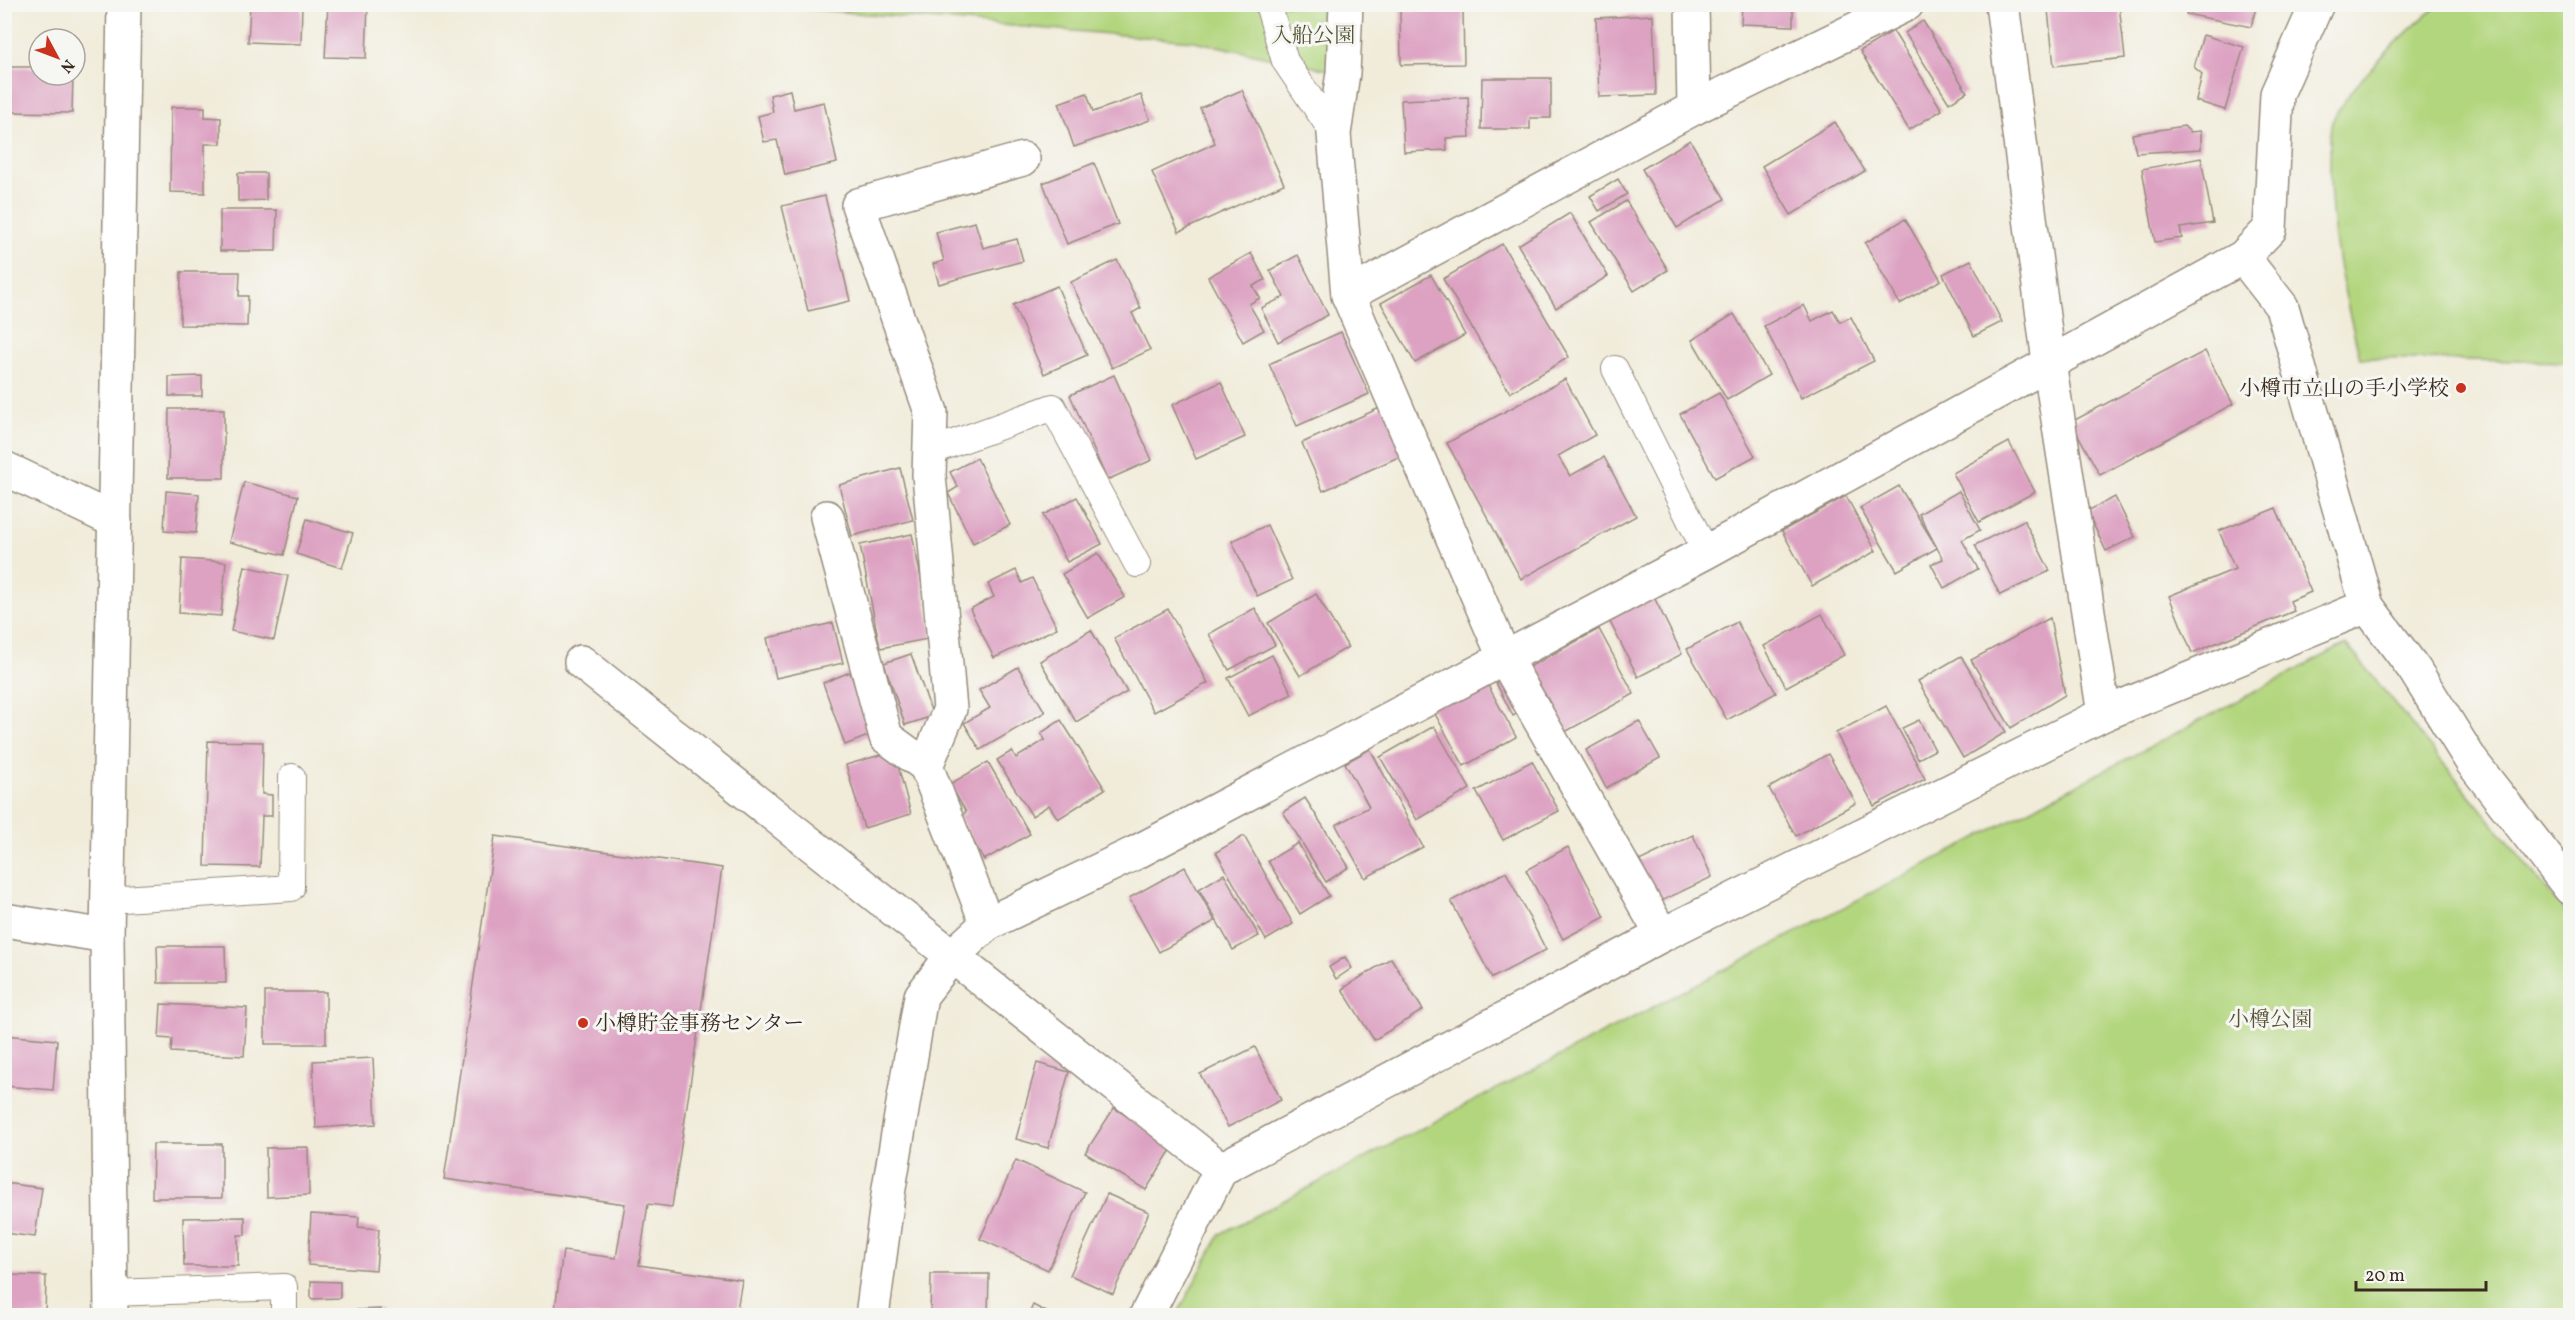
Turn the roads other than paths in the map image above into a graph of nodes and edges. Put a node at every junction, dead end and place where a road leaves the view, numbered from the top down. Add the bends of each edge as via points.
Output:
1 (124, 4) edge
2 (1268, 4) edge
3 (1346, 4) edge
4 (1692, 4) edge
5 (1907, 4) edge
6 (2002, 4) edge
7 (2317, 4) edge
8 (1694, 108) junction
9 (1334, 134) junction
10 (1023, 159) dead end
11 (2243, 257) junction
12 (1348, 295) junction
13 (2049, 362) junction
14 (1615, 369) dead end
15 (929, 452) junction
16 (4, 468) edge
17 (826, 517) dead end
18 (115, 521) junction
19 (1706, 552) junction
20 (1137, 564) dead end
21 (2367, 606) junction
22 (1504, 657) junction
23 (581, 662) dead end
24 (2104, 714) junction
25 (926, 766) junction
26 (292, 777) dead end
27 (2571, 888) edge
28 (108, 900) junction
29 (4, 920) edge
30 (987, 924) junction
31 (107, 936) junction
32 (1662, 936) junction
33 (951, 957) junction
34 (1221, 1169) junction
35 (111, 1304) edge
36 (284, 1316) edge
37 (872, 1316) edge
38 (1146, 1316) edge

1 - 18 street
2 - 9 lane via 1285,61
3 - 9 street via 1343,73
4 - 8 street
5 - 8 street
6 - 13 street
7 - 11 street via 2277,94 2270,229
8 - 12 street
9 - 12 street
10 - 15 street via 858,205 931,412
11 - 13 street
11 - 21 street via 2282,307
12 - 22 street
13 - 19 street
13 - 24 street
14 - 19 lane
15 - 20 lane via 1053,407
15 - 25 street via 950,709
16 - 18 street
17 - 25 street via 886,737
18 - 28 street
19 - 22 street
21 - 24 street
21 - 27 street via 2414,669 2472,762
22 - 30 street via 1135,853
22 - 32 street
23 - 33 street
24 - 32 street
25 - 30 street
26 - 28 lane via 291,888
28 - 31 street
29 - 31 street
30 - 33 street
31 - 35 street
32 - 34 street
33 - 34 street
33 - 37 street via 921,996
34 - 38 street
35 - 36 lane via 284,1287

